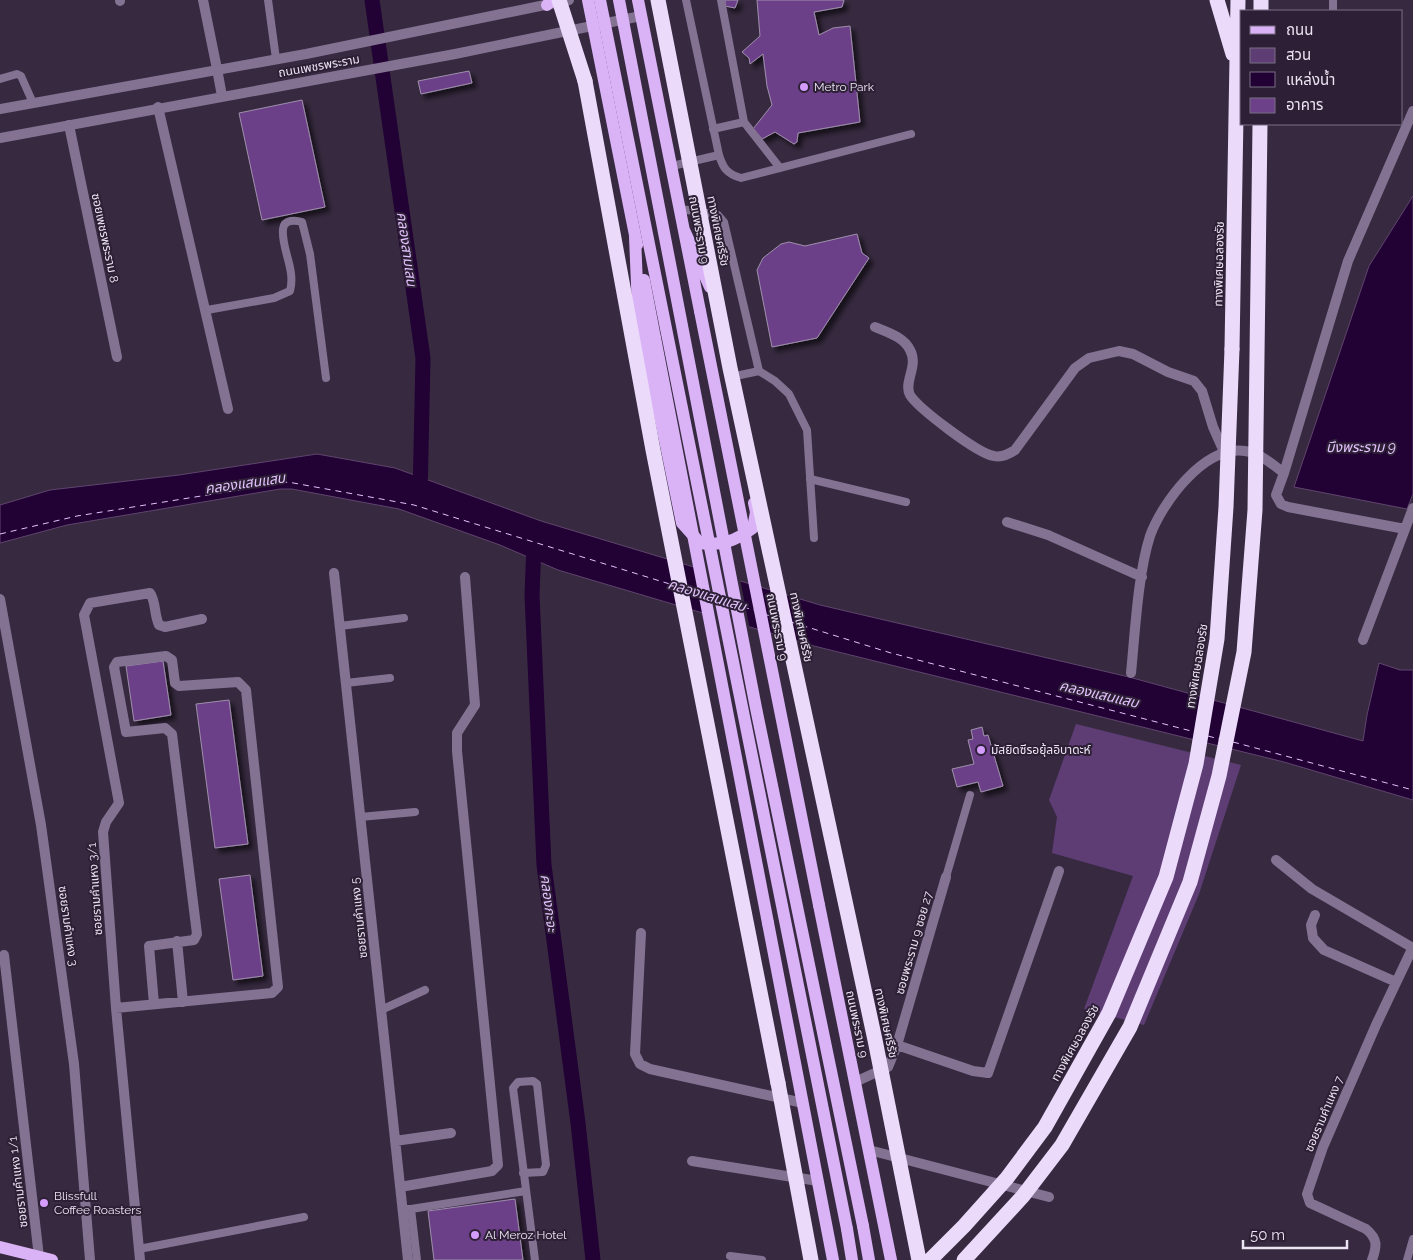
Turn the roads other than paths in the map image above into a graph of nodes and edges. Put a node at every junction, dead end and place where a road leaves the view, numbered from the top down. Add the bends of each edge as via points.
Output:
1 (203, 0) edge
2 (268, 0) edge
3 (569, 0) edge
4 (588, 0) edge
5 (600, 0) edge
6 (619, 0) edge
7 (638, 0) edge
8 (658, 0) edge
9 (686, 0) edge
10 (721, 0) edge
11 (1217, 0) edge
12 (1238, 0) edge
13 (553, 2) edge
14 (526, 5) edge
15 (642, 16) junction
16 (593, 26) junction
17 (276, 59) junction
18 (217, 69) junction
19 (1238, 73) junction
20 (0, 79) edge
21 (585, 81) junction
22 (222, 96) junction
23 (33, 103) junction
24 (158, 107) junction
25 (0, 109) edge
26 (1413, 111) edge
27 (744, 122) junction
28 (69, 124) junction
29 (1260, 125) edge
30 (713, 129) junction
31 (911, 134) dead end
32 (0, 138) edge
33 (719, 155) junction
34 (672, 166) junction
35 (780, 168) junction
36 (681, 209) junction
37 (684, 230) junction
38 (635, 237) junction
39 (207, 310) junction
40 (875, 327) dead end
41 (117, 357) dead end
42 (759, 371) junction
43 (731, 377) junction
44 (326, 378) dead end
45 (228, 408) dead end
46 (1225, 454) junction
47 (1284, 473) junction
48 (810, 479) junction
49 (906, 502) dead end
50 (1413, 508) edge
51 (1008, 522) dead end
52 (1405, 529) junction
53 (814, 538) dead end
54 (334, 573) dead end
55 (465, 577) dead end
56 (1142, 577) junction
57 (0, 599) edge
58 (404, 618) dead end
59 (202, 619) dead end
60 (340, 626) junction
61 (1363, 640) dead end
62 (1131, 673) dead end
63 (390, 678) dead end
64 (346, 683) junction
65 (970, 795) dead end
66 (415, 812) dead end
67 (360, 817) junction
68 (1276, 860) dead end
69 (1058, 871) dead end
70 (946, 877) joint
71 (1315, 915) dead end
72 (640, 933) dead end
73 (177, 941) junction
74 (1413, 947) edge
75 (4, 955) dead end
76 (1396, 982) junction
77 (425, 990) dead end
78 (183, 1002) junction
79 (154, 1004) junction
80 (116, 1008) junction
81 (381, 1010) junction
82 (897, 1044) junction
83 (855, 1082) junction
84 (803, 1103) junction
85 (451, 1133) dead end
86 (396, 1142) junction
87 (869, 1150) junction
88 (692, 1161) dead end
89 (523, 1173) junction
90 (818, 1181) junction
91 (400, 1187) junction
92 (526, 1191) junction
93 (1049, 1197) dead end
94 (407, 1209) junction
95 (304, 1217) dead end
96 (1413, 1239) edge
97 (0, 1247) edge
98 (139, 1249) junction
99 (730, 1256) dead end
100 (39, 1257) junction
101 (52, 1260) edge
102 (90, 1260) edge
103 (140, 1260) edge
104 (408, 1260) edge
105 (417, 1260) edge
106 (535, 1260) edge
107 (762, 1260) edge
108 (811, 1260) edge
109 (833, 1260) edge
110 (852, 1260) edge
111 (869, 1260) edge
112 (891, 1260) edge
113 (919, 1260) edge
114 (930, 1260) edge
115 (964, 1260) edge
116 (1372, 1260) edge
117 (1407, 1260) edge

1 - 18 street
2 - 17 lane
3 - 13 street, ถนนเพชรพระราม
3 - 21 highway, bridge
4 - 16 main road
5 - 110 main road, bridge
6 - 111 main road, bridge via 756,708
7 - 15 main road, ถนนพระราม 9
8 - 113 highway, ทางพิเศษศรีรัช, bridge via 732,377 875,1040
9 - 30 lane
10 - 27 lane
11 - 19 highway
12 - 19 highway, ทางพิเศษฉลองรัช
13 - 14 street, ถนนเพชรพระราม
13 - 21 highway, bridge
14 - 17 street, ถนนเพชรพระราม via 449,26
15 - 16 street, ถนนเพชรพระราม
15 - 34 main road, ถนนพระราม 9
16 - 22 street, ถนนเพชรพระราม
16 - 38 main road
17 - 18 street, ถนนเพชรพระราม
18 - 22 street
18 - 23 street, ถนนเพชรพระราม
19 - 114 highway, ทางพิเศษฉลองรัช, bridge via 1228,478 1218,640 1196,764 1169,868 1110,1013 1045,1126 1007,1178
20 - 23 lane via 21,76
21 - 108 highway, bridge via 653,450
22 - 24 street, ถนนเพชรพระราม
23 - 25 street, ถนนเพชรพระราม
24 - 28 street, ถนนเพชรพระราม
24 - 39 street
26 - 47 street via 1348,261
27 - 30 lane
27 - 35 lane
28 - 32 street, ถนนเพชรพระราม
28 - 41 street, ซอยเพชรพระราม 8
29 - 115 highway, bridge via 1255,510 1244,652 1219,776 1190,882 1130,1027 1062,1145 1023,1196
30 - 33 lane
31 - 35 lane
33 - 34 lane
33 - 35 lane via 723,168 741,178
34 - 36 main road, ถนนพระราม 9
36 - 37 main road, ถนนพระราม 9
36 - 42 lane via 718,215 724,222
37 - 43 main road via 711,289
37 - 83 main road, ถนนพระราม 9, bridge
38 - 43 main road via 638,309 682,523 700,543 717,545 738,539 753,528 756,512
38 - 84 main road, bridge
39 - 44 lane via 274,298 290,291 290,268 283,229 292,220 302,222 310,254
39 - 45 street
40 - 46 street via 903,341 911,350 913,372 909,382 910,393 923,410 993,456 1008,455 1015,450 1074,368 1088,358 1119,351 1194,381 1202,391
42 - 43 lane
42 - 48 lane via 789,394 807,430
46 - 47 street via 1252,453 1265,458
46 - 56 street via 1197,470 1165,507 1150,538
47 - 52 street via 1276,495 1283,506
48 - 49 lane
48 - 53 lane
50 - 52 street
51 - 56 street via 1048,535
52 - 61 street
54 - 60 street, ซอยรามคำแหง 5
55 - 91 street via 475,705 458,733 457,751 498,1166 492,1171
56 - 62 street
57 - 102 street, ซอยรามคำแหง 3 via 41,825 72,1054
58 - 60 lane
59 - 80 street, ซอยรามคำแหง 3/1 via 165,627 159,625 150,593 90,603 84,615 119,803 103,832
60 - 64 street, ซอยรามคำแหง 5
63 - 64 lane
64 - 67 street, ซอยรามคำแหง 5
65 - 70 lane
66 - 67 lane
67 - 81 street, ซอยรามคำแหง 5
68 - 74 street via 1312,889
69 - 82 street via 988,1073 973,1071
70 - 82 street, ซอยพระราม 9 ซอย 27
71 - 76 street via 1311,925 1316,944 1333,955
72 - 84 street via 635,1054 640,1064 650,1069
73 - 78 street
73 - 78 street via 194,940 197,934 172,734 165,728 126,732 114,667 117,662 166,656 171,659 179,686 238,682 246,690 278,987 272,993
73 - 79 street via 149,946
74 - 76 street, ซอยรามคำแหง 7
75 - 100 street, ซอยรามคำแหง 1/1
76 - 116 street, ซอยรามคำแหง 7 via 1323,1147 1307,1194 1310,1203 1358,1224 1372,1234 1376,1244
77 - 81 lane
78 - 79 street
79 - 80 street
80 - 98 street, ซอยรามคำแหง 3/1
81 - 86 street, ซอยรามคำแหง 5
82 - 83 street, ซอยพระราม 9 ซอย 27 via 888,1067
83 - 87 main road, ถนนพระราม 9
84 - 90 main road
85 - 86 street
86 - 91 street, ซอยรามคำแหง 5
87 - 93 street
87 - 112 main road, ถนนพระราม 9
88 - 90 street
89 - 89 lane via 513,1088 518,1082 533,1081 537,1084 546,1165 543,1172
89 - 92 lane
90 - 109 main road
91 - 94 street, ซอยรามคำแหง 5
92 - 94 lane
92 - 106 lane
94 - 104 street, ซอยรามคำแหง 5
94 - 105 lane
95 - 98 lane
96 - 117 lane
97 - 100 main road
98 - 103 street, ซอยรามคำแหง 3/1
99 - 107 lane
100 - 101 main road

